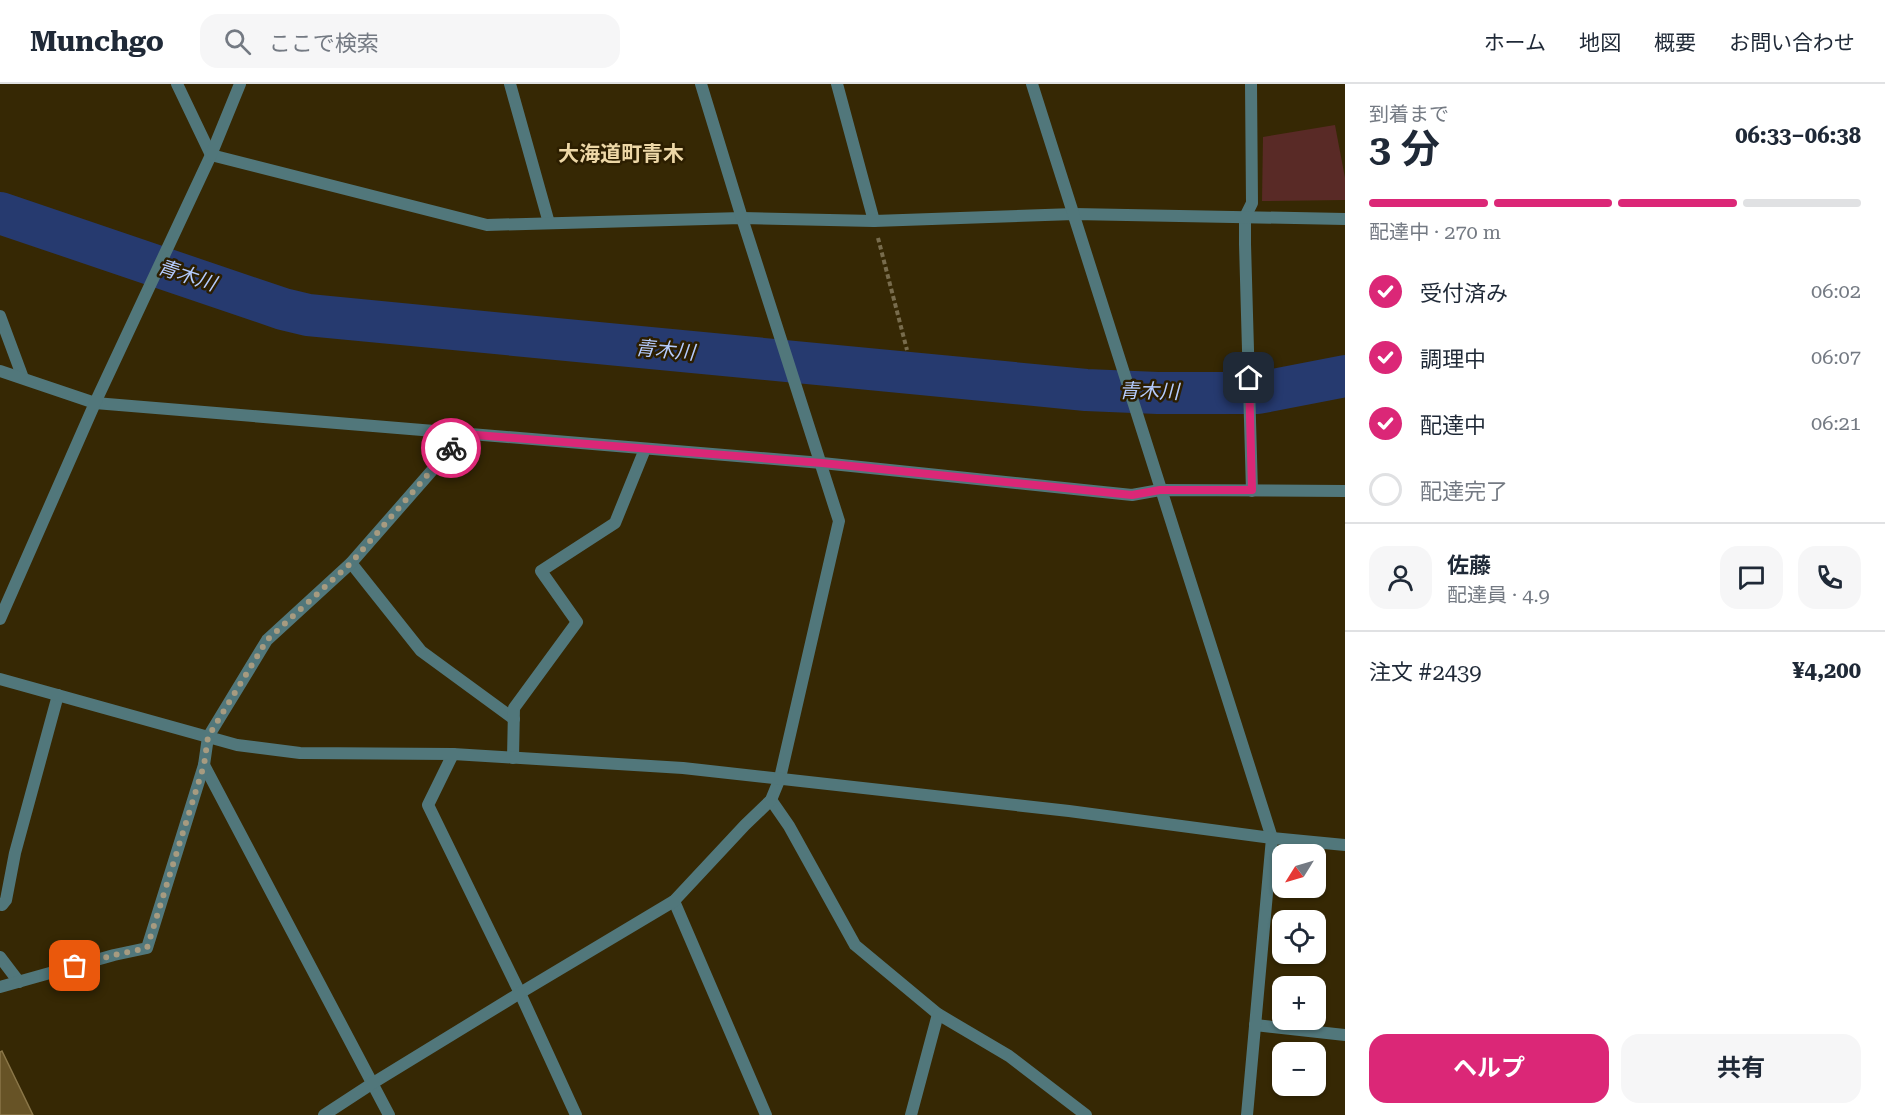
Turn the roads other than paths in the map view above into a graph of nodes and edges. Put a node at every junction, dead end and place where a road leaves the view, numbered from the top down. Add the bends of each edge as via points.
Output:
1 (177, 84) edge
2 (240, 84) edge
3 (510, 84) edge
4 (701, 84) edge
5 (837, 84) edge
6 (1032, 84) edge
7 (1251, 84) edge
8 (211, 155) junction
9 (1074, 214) junction
10 (1245, 217) junction
11 (742, 218) junction
12 (1345, 219) edge
13 (874, 222) junction
14 (549, 223) junction
15 (0, 316) edge
16 (0, 371) edge
17 (23, 378) junction
18 (95, 403) junction
19 (464, 434) junction
20 (645, 448) junction
21 (822, 463) junction
22 (1160, 490) junction
23 (1252, 490) junction
24 (1345, 491) edge
25 (351, 563) junction
26 (0, 619) edge
27 (0, 679) edge
28 (58, 695) junction
29 (514, 719) junction
30 (208, 737) junction
31 (453, 754) junction
32 (513, 758) junction
33 (204, 765) junction
34 (780, 778) junction
35 (771, 800) junction
36 (1272, 838) junction
37 (1345, 845) edge
38 (674, 902) junction
39 (1, 906) edge
40 (0, 957) edge
41 (19, 982) junction
42 (0, 987) edge
43 (520, 993) junction
44 (938, 1014) junction
45 (1255, 1026) junction
46 (1345, 1035) edge
47 (373, 1083) junction
48 (324, 1115) edge
49 (389, 1115) edge
50 (576, 1115) edge
51 (766, 1115) edge
52 (911, 1115) edge
53 (1086, 1115) edge
54 (1248, 1115) edge

1 - 8 street
2 - 8 street
3 - 14 street
4 - 11 street
5 - 13 street
6 - 9 street
7 - 10 street via 1252,202
8 - 14 street via 487,225
8 - 18 street
9 - 10 street
9 - 13 street
9 - 22 street
10 - 12 street
10 - 23 street
11 - 13 street
11 - 14 street
11 - 21 street
15 - 17 street
16 - 17 street
17 - 18 street
18 - 19 street
18 - 26 street
19 - 20 street
19 - 25 street
20 - 21 street
20 - 29 street via 615,523 541,571 577,622 514,708
21 - 22 street via 1132,495
21 - 34 street via 840,521
22 - 23 street
22 - 36 street
23 - 24 street
25 - 29 street via 421,651
25 - 30 street via 267,640
27 - 28 street
28 - 30 street
28 - 39 street via 6,900
29 - 32 street
30 - 31 street via 300,753
30 - 33 street
31 - 32 street
31 - 43 street via 428,805
32 - 34 street
33 - 41 street via 147,948
33 - 47 street
34 - 35 street
34 - 36 street
35 - 38 street
35 - 44 street via 855,945
36 - 37 street
36 - 45 street
38 - 43 street
38 - 51 street
40 - 41 street
41 - 42 street
43 - 47 street
43 - 50 street
44 - 52 street
44 - 53 street via 1009,1056
45 - 46 street
45 - 54 street
47 - 48 street
47 - 49 street

